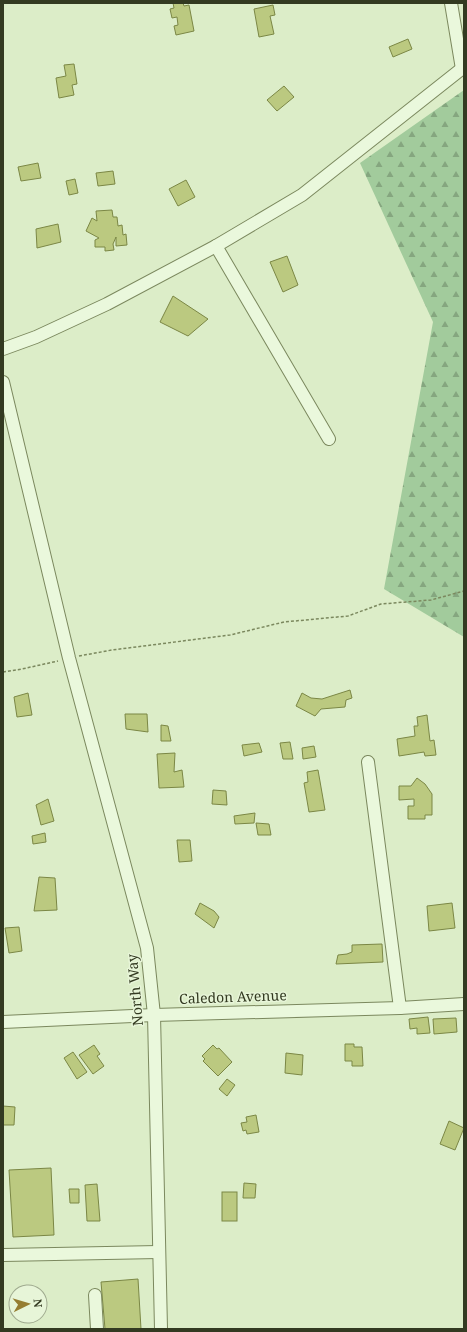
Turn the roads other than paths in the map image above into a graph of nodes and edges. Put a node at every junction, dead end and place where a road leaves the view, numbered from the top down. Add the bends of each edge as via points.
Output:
1 (451, 3) edge
2 (463, 68) edge
3 (216, 246) junction
4 (3, 349) edge
5 (3, 382) edge
6 (329, 439) dead end
7 (368, 762) dead end
8 (464, 1004) edge
9 (400, 1008) junction
10 (154, 1015) junction
11 (3, 1022) edge
12 (158, 1252) junction
13 (3, 1255) edge
14 (94, 1294) dead end
15 (97, 1329) edge
16 (161, 1329) edge

1 - 2 street
2 - 3 street via 311,188
3 - 4 street via 107,304 36,337
3 - 6 street
5 - 10 street, North Way via 69,658 147,948
7 - 9 street
8 - 9 street, Caledon Avenue
9 - 10 street, Caledon Avenue
10 - 11 street, Caledon Avenue
10 - 12 street, North Way
12 - 13 street
12 - 16 street, North Way
14 - 15 street

